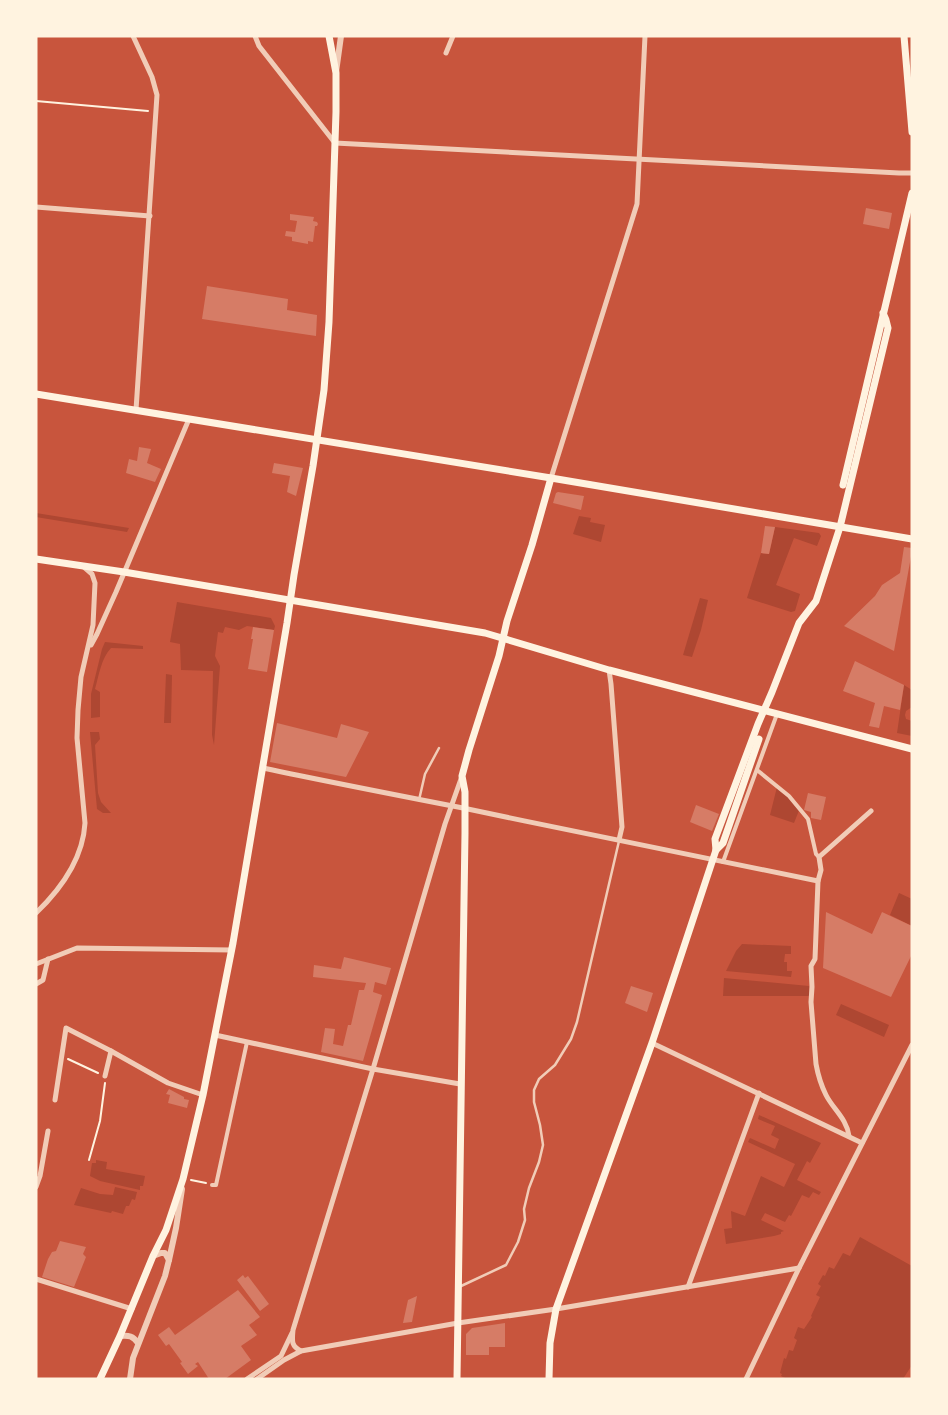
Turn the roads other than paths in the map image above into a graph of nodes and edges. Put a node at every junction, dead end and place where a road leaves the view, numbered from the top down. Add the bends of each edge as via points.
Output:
1 (133, 36) edge
2 (255, 36) edge
3 (329, 36) edge
4 (341, 36) edge
5 (454, 36) edge
6 (645, 36) edge
7 (904, 36) edge
8 (446, 53) dead end
9 (336, 73) junction
10 (912, 132) edge
11 (335, 143) junction
12 (639, 160) junction
13 (912, 173) edge
14 (912, 193) edge
15 (36, 207) edge
16 (150, 216) junction
17 (883, 313) junction
18 (36, 394) edge
19 (136, 410) junction
20 (189, 418) junction
21 (317, 440) junction
22 (551, 478) junction
23 (843, 485) dead end
24 (840, 528) junction
25 (912, 539) edge
26 (36, 559) edge
27 (81, 566) junction
28 (124, 572) junction
29 (290, 600) junction
30 (503, 637) junction
31 (89, 648) junction
32 (609, 670) junction
33 (763, 710) junction
34 (777, 714) junction
35 (760, 739) dead end
36 (439, 748) dead end
37 (912, 749) edge
38 (263, 768) junction
39 (757, 770) junction
40 (462, 776) junction
41 (419, 800) junction
42 (451, 806) junction
43 (465, 809) junction
44 (871, 812) dead end
45 (620, 840) junction
46 (716, 850) junction
47 (819, 857) junction
48 (713, 860) junction
49 (723, 862) junction
50 (818, 881) junction
51 (36, 912) edge
52 (232, 950) junction
53 (48, 959) junction
54 (36, 964) edge
55 (36, 984) edge
56 (215, 1035) junction
57 (247, 1042) junction
58 (652, 1043) junction
59 (912, 1045) edge
60 (111, 1051) junction
61 (373, 1069) junction
62 (105, 1077) road end
63 (460, 1084) junction
64 (760, 1093) junction
65 (203, 1096) junction
66 (55, 1100) dead end
67 (48, 1131) dead end
68 (848, 1136) junction
69 (862, 1143) junction
70 (182, 1183) junction
71 (212, 1185) road end
72 (36, 1187) edge
73 (153, 1256) junction
74 (169, 1260) junction
75 (799, 1268) junction
76 (36, 1279) edge
77 (459, 1287) junction
78 (688, 1287) junction
79 (132, 1309) junction
80 (556, 1309) junction
81 (458, 1323) junction
82 (293, 1330) junction
83 (120, 1336) junction
84 (138, 1343) junction
85 (301, 1351) junction
86 (100, 1379) edge
87 (130, 1379) edge
88 (247, 1379) edge
89 (257, 1379) edge
90 (457, 1379) edge
91 (549, 1379) edge
92 (746, 1379) edge

1 - 16 street via 158,95
2 - 11 street
3 - 9 main road
4 - 9 street
5 - 8 street
6 - 12 street
7 - 10 main road
9 - 11 main road
11 - 12 street
11 - 21 main road via 328,331
12 - 13 street
12 - 22 street via 634,216
14 - 17 main road
15 - 16 street
16 - 19 street
17 - 23 main road
17 - 24 main road via 888,328
18 - 19 main road
19 - 20 main road
20 - 21 main road
20 - 28 street
21 - 22 main road
21 - 29 main road
22 - 24 main road
22 - 30 main road
24 - 25 main road
24 - 33 main road via 816,601 799,623
26 - 27 main road
27 - 28 main road
27 - 31 street via 92,574 94,583 94,625
28 - 29 main road
28 - 31 street
29 - 30 main road
29 - 38 main road
30 - 32 main road
30 - 40 main road
31 - 51 street via 81,677 77,738 85,832 76,861 51,897
32 - 33 main road
32 - 45 street via 622,827
33 - 34 main road
33 - 46 main road via 715,839
34 - 37 main road
34 - 39 street
35 - 46 main road via 723,843
36 - 41 lane via 425,774
38 - 41 street
38 - 52 main road
39 - 47 street via 789,796 808,819
39 - 49 street
40 - 42 street
40 - 43 main road
41 - 42 street
42 - 43 street
42 - 61 street
43 - 45 street
43 - 63 main road
44 - 47 street
45 - 48 street
45 - 77 lane via 577,1022 555,1065 539,1079 534,1090 543,1145 529,1188 518,1242 506,1265
46 - 48 main road
47 - 50 street via 821,870
48 - 49 street
48 - 58 main road
49 - 50 street
50 - 68 street via 815,960 811,966 816,1064 826,1095 845,1122
52 - 53 street via 84,947
52 - 56 main road
53 - 54 street
53 - 55 street via 43,980
56 - 57 street
56 - 65 main road
57 - 61 street
57 - 71 street via 216,1186
58 - 64 street
58 - 80 main road
59 - 69 street
60 - 62 street
60 - 65 street via 168,1083
60 - 66 street via 66,1028
61 - 63 street
61 - 82 street
63 - 77 main road
64 - 68 street
64 - 78 street
65 - 70 main road
67 - 72 street
68 - 69 street
69 - 75 street
70 - 73 main road
70 - 74 street
73 - 74 street via 165,1253
73 - 79 main road
74 - 84 street
75 - 78 street
75 - 92 street
76 - 79 street
77 - 81 main road
78 - 80 street
79 - 83 main road
80 - 81 street
80 - 91 main road via 550,1343
81 - 85 street
81 - 90 main road
82 - 85 street via 293,1346
82 - 88 street via 281,1356
83 - 84 street via 127,1335
83 - 86 main road
84 - 87 street
85 - 89 street

